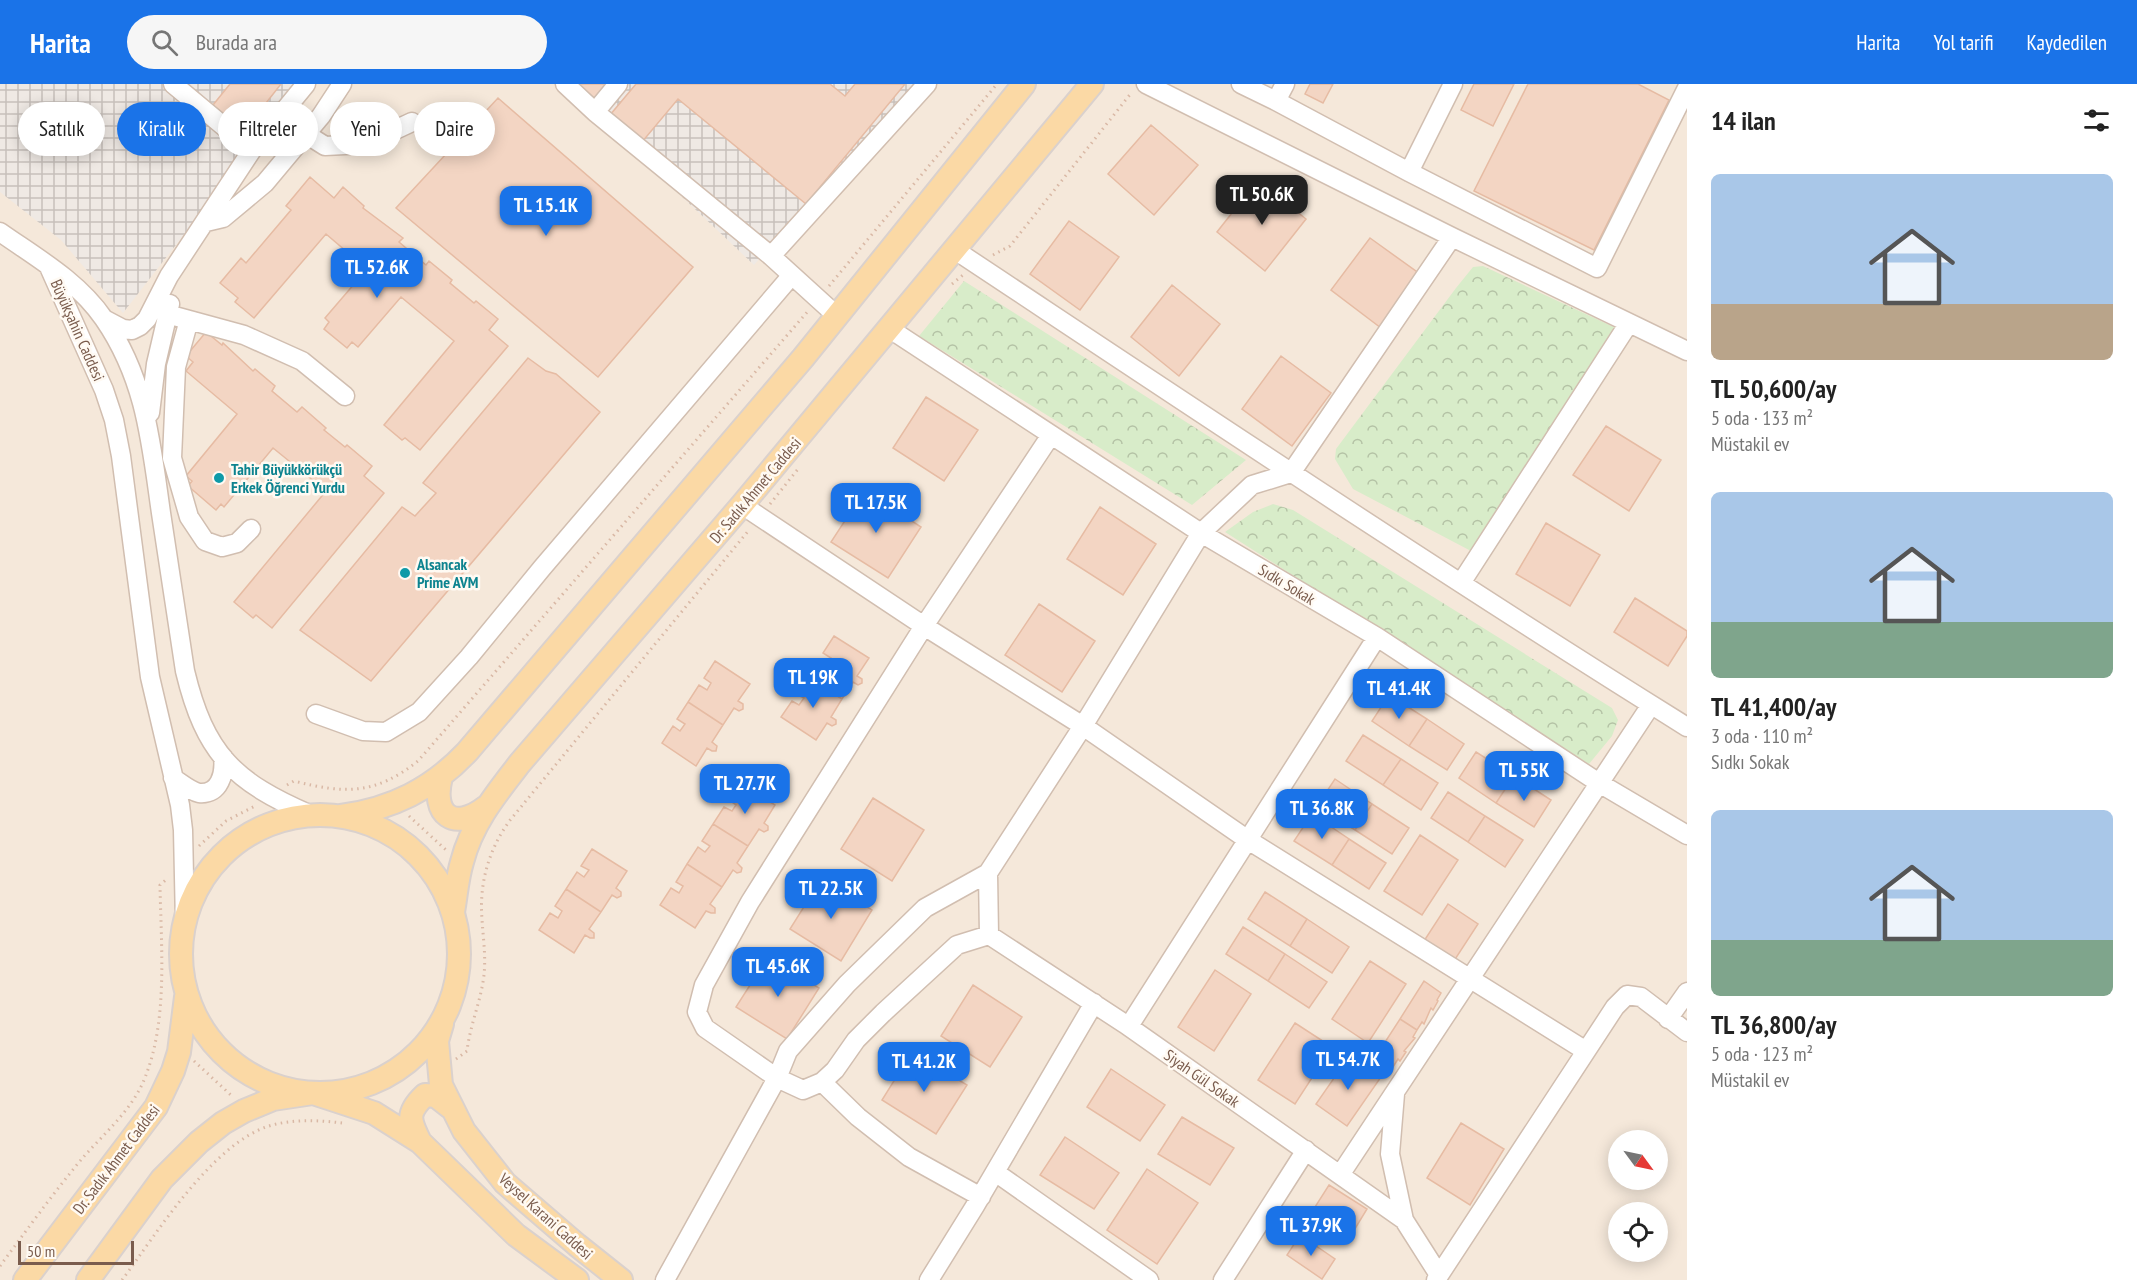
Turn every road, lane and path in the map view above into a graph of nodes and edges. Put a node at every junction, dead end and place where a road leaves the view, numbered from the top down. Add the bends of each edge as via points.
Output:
1 (173, 84) edge
2 (306, 84) edge
3 (342, 84) edge
4 (565, 84) edge
5 (618, 84) edge
6 (927, 84) edge
7 (997, 84) edge
8 (1024, 84) edge
9 (1092, 84) edge
10 (1241, 84) edge
11 (1285, 84) edge
12 (1453, 84) edge
13 (1141, 85) edge
14 (1687, 88) edge
15 (1276, 101) junction
16 (291, 102) edge
17 (595, 112) junction
18 (318, 120) edge
19 (218, 122) edge
20 (412, 123) dead end
21 (318, 142) edge
22 (248, 156) edge
23 (288, 156) edge
24 (1409, 172) junction
25 (206, 222) junction
26 (0, 232) edge
27 (1452, 237) junction
28 (190, 246) junction
29 (955, 250) junction
30 (771, 256) junction
31 (976, 264) junction
32 (49, 265) junction
33 (792, 275) junction
34 (944, 290) dead end
35 (818, 299) junction
36 (167, 314) junction
37 (837, 316) junction
38 (104, 318) junction
39 (189, 320) junction
40 (1629, 323) junction
41 (890, 329) junction
42 (1687, 351) edge
43 (345, 396) dead end
44 (149, 431) junction
45 (1051, 435) junction
46 (804, 462) dead end
47 (1291, 473) junction
48 (751, 511) junction
49 (251, 529) dead end
50 (1201, 532) junction
51 (1461, 583) junction
52 (924, 626) junction
53 (1377, 637) junction
54 (1651, 705) junction
55 (316, 714) dead end
56 (1083, 726) junction
57 (1687, 727) edge
58 (223, 758) junction
59 (441, 777) junction
60 (173, 778) junction
61 (1599, 783) junction
62 (270, 797) junction
63 (395, 803) junction
64 (486, 807) junction
65 (310, 815) junction
66 (341, 816) junction
67 (1687, 835) edge
68 (1248, 840) junction
69 (185, 860) junction
70 (461, 864) junction
71 (988, 873) junction
72 (483, 885) junction
73 (453, 912) junction
74 (185, 924) junction
75 (989, 935) junction
76 (1470, 979) junction
77 (186, 990) junction
78 (1687, 992) edge
79 (1094, 1003) junction
80 (445, 1014) junction
81 (1668, 1019) junction
82 (1129, 1026) junction
83 (1687, 1032) edge
84 (156, 1040) junction
85 (1587, 1051) junction
86 (179, 1052) junction
87 (467, 1052) dead end
88 (777, 1078) junction
89 (822, 1082) junction
90 (1396, 1091) junction
91 (313, 1093) junction
92 (450, 1107) junction
93 (244, 1111) junction
94 (344, 1124) dead end
95 (420, 1142) junction
96 (1306, 1150) junction
97 (995, 1173) junction
98 (1340, 1174) junction
99 (981, 1197) junction
100 (1404, 1220) junction
101 (0, 1266) edge
102 (1438, 1277) edge
103 (25, 1280) edge
104 (88, 1280) edge
105 (122, 1280) edge
106 (576, 1280) edge
107 (621, 1280) edge
108 (665, 1280) edge
109 (929, 1280) edge
110 (1149, 1280) edge
111 (1223, 1280) edge

1 - 19 street
2 - 16 street
3 - 18 street
4 - 17 street
5 - 17 street
6 - 30 street
7 - 35 path
8 - 37 main road
9 - 29 main road, Dr. Sadık Ahmet Caddesi
10 - 15 street
11 - 15 street
12 - 24 street
13 - 27 street
13 - 31 path via 1010,246
14 - 24 street via 1598,268
15 - 24 street
17 - 30 street
20 - 21 street via 365,144 325,146
22 - 25 street
23 - 25 street via 265,183 223,218
25 - 28 street
26 - 32 street
27 - 40 street
27 - 47 street
28 - 36 street
28 - 38 street via 140,326 123,329
29 - 31 street
29 - 41 main road, Dr. Sadık Ahmet Caddesi
30 - 33 street
31 - 34 path
31 - 47 street
32 - 38 street, Büyükşahin Caddesi
32 - 60 street, Büyükşahin Caddesi via 114,420 150,677
33 - 35 street
33 - 55 street via 418,712 386,732 363,731
35 - 37 street
35 - 62 path via 418,761 390,779 361,789 338,791 294,781
36 - 39 street
36 - 44 street via 156,364
37 - 59 main road via 467,752
38 - 44 street, Büyükşahin Caddesi via 138,384
39 - 43 street via 244,335 302,361
39 - 49 street via 176,367 172,458 186,507 205,541 222,547 237,543
40 - 42 street
40 - 51 street
41 - 45 street, Sıdkı Sokak
41 - 48 main road, Dr. Sadık Ahmet Caddesi
44 - 58 street, Büyükşahin Caddesi via 185,671 209,739
45 - 50 street, Sıdkı Sokak
45 - 52 street
46 - 48 path
47 - 50 street via 1252,485
47 - 51 street
48 - 52 street
48 - 64 main road, Dr. Sadık Ahmet Caddesi via 520,763
48 - 72 path via 511,819 497,839
50 - 53 street, Sıdkı Sokak
50 - 56 street
51 - 54 street
52 - 56 street
52 - 88 street via 750,902 704,985 697,1012 705,1028
53 - 61 street, Sıdkı Sokak
53 - 68 street
54 - 57 street
54 - 61 street
56 - 68 street
56 - 71 street
58 - 60 street via 223,777 209,792 199,793
58 - 62 street, Büyükşahin Caddesi via 237,774
59 - 63 main road
59 - 64 main road via 438,798 446,814 466,819
60 - 69 street, Büyükşahin Caddesi via 180,805
61 - 67 street, Sıdkı Sokak
61 - 76 street
62 - 65 street, Büyükşahin Caddesi
62 - 69 path via 226,821
63 - 66 main road
63 - 70 path
64 - 70 main road, Dr. Sadık Ahmet Caddesi
65 - 66 main road
65 - 74 main road via 281,820 230,849 201,883
66 - 73 main road via 371,824 407,845 435,875
68 - 76 street
68 - 82 street
69 - 74 street, Büyükşahin Caddesi
69 - 84 path via 160,885
70 - 72 path
70 - 73 main road, Dr. Sadık Ahmet Caddesi
71 - 75 street
71 - 88 street via 925,908 847,984 789,1051
72 - 87 path via 484,974
73 - 80 main road via 458,964
74 - 77 main road via 182,957
75 - 79 street, Siyah Gül Sokak
75 - 89 street via 957,945 856,1040 836,1070
76 - 85 street
76 - 90 street
77 - 86 main road, Dr. Sadık Ahmet Caddesi
77 - 91 main road via 202,1027 228,1058 273,1085
78 - 81 street
79 - 82 street, Siyah Gül Sokak
79 - 97 street
80 - 91 main road via 422,1047 391,1073 353,1089
80 - 92 main road, Veysel Karani Caddesi via 437,1041 441,1085
81 - 83 street
81 - 85 street via 1641,997 1627,995
82 - 96 street, Siyah Gül Sokak
84 - 86 path
84 - 101 path via 146,1076 132,1102 77,1164
85 - 102 street
86 - 93 path via 238,1101
86 - 103 main road, Dr. Sadık Ahmet Caddesi via 151,1115
88 - 89 street via 803,1090
88 - 108 street
89 - 99 street via 858,1117 909,1157
90 - 98 street
90 - 100 street via 1390,1154
91 - 93 main road via 273,1099
91 - 95 main road, Veysel Karani Caddesi via 374,1113
92 - 95 main road via 436,1096 424,1095 413,1106 410,1122
92 - 107 main road, Veysel Karani Caddesi via 506,1183
93 - 104 main road via 212,1131 174,1165
94 - 105 path via 290,1122 268,1126 247,1136 193,1185
95 - 106 main road, Veysel Karani Caddesi via 516,1235
96 - 98 street, Siyah Gül Sokak
96 - 111 street
97 - 99 street
97 - 110 street
98 - 100 street, Siyah Gül Sokak
99 - 109 street
100 - 102 street, Siyah Gül Sokak

